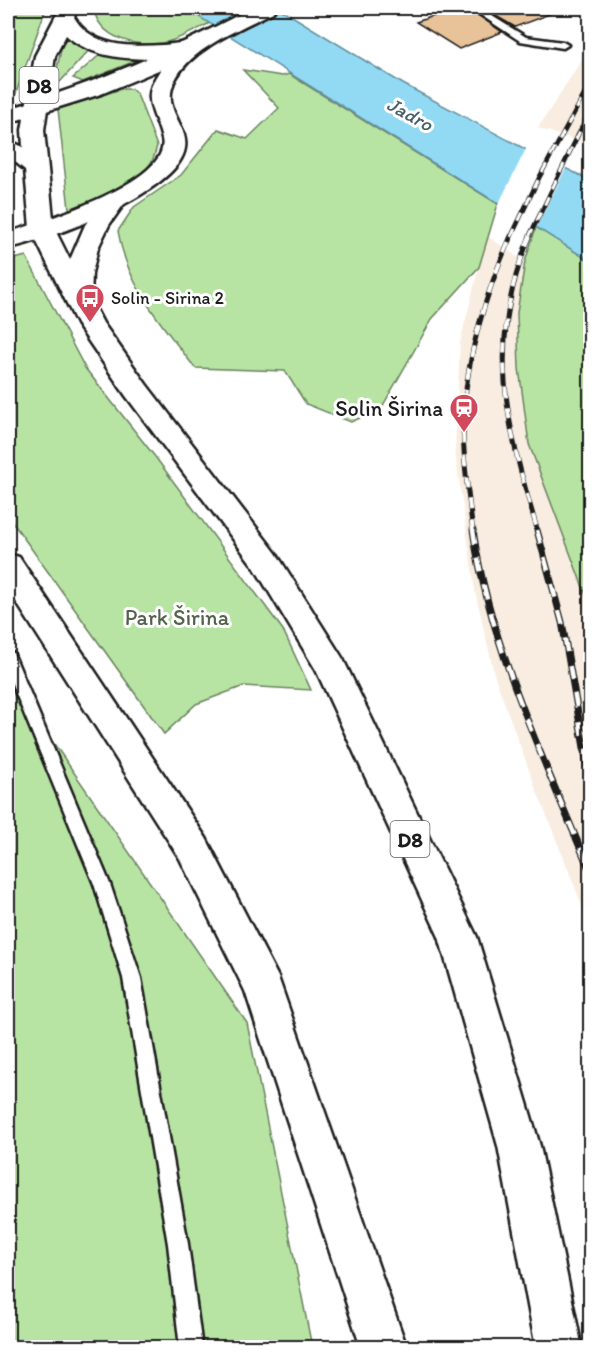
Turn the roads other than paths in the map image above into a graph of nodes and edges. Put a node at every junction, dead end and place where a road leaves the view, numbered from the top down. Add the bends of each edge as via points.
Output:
1 (266, 8) edge
2 (474, 8) edge
3 (66, 12) edge
4 (563, 45) dead end
5 (194, 46) junction
6 (35, 109) junction
7 (8, 116) edge
8 (8, 147) edge
9 (37, 169) junction
10 (114, 201) junction
11 (42, 228) junction
12 (8, 241) edge
13 (78, 302) junction
14 (8, 565) edge
15 (8, 657) edge
16 (191, 1347) edge
17 (384, 1347) edge
18 (559, 1347) edge

1 - 5 main road
2 - 4 lane via 523,39
3 - 5 main road via 74,33 103,46 146,52
3 - 6 main road, D8 via 45,56
5 - 6 main road via 123,79
5 - 10 main road via 161,82 161,106 175,140 172,154 144,184
6 - 7 main road
6 - 9 main road, D8
8 - 9 main road
9 - 11 main road, D8
10 - 11 main road
10 - 13 main road via 89,235 78,279
11 - 12 main road
11 - 13 main road, D8
13 - 18 main road, D8 via 136,390 265,560 331,668 458,937 519,1146
14 - 17 main road via 193,849 264,989
15 - 16 lane via 102,884 132,978 178,1244

